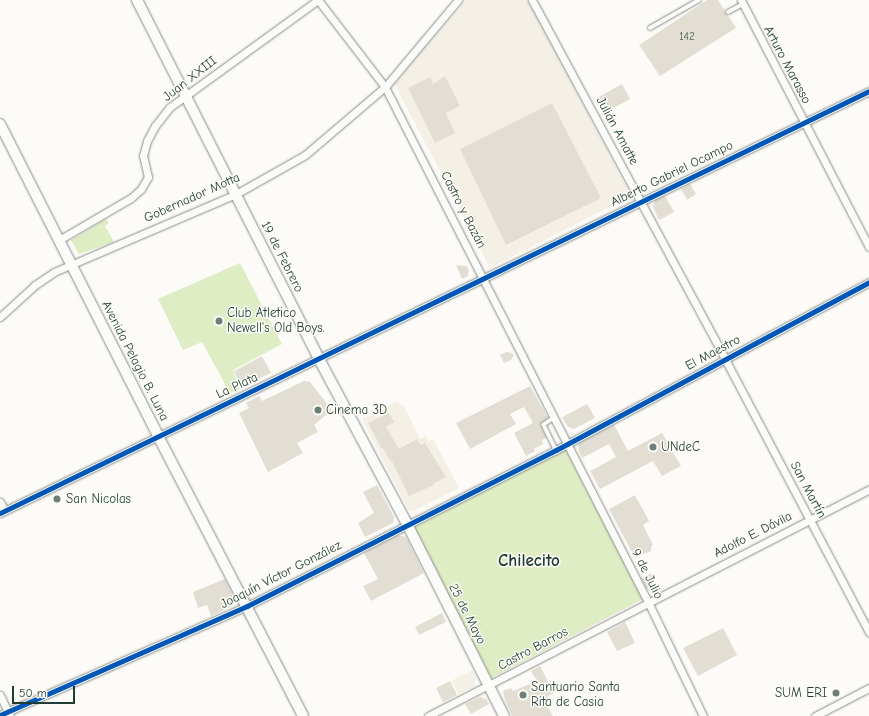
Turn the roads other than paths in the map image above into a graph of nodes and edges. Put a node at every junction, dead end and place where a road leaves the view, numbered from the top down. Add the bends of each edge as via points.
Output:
1 (137, 0) edge
2 (318, 0) edge
3 (458, 0) edge
4 (532, 0) edge
5 (699, 0) edge
6 (742, 2) edge
7 (728, 12) dead end
8 (650, 28) dead end
9 (385, 87) junction
10 (869, 91) edge
11 (186, 94) junction
12 (805, 122) junction
13 (0, 124) edge
14 (236, 194) junction
15 (641, 202) junction
16 (59, 240) junction
17 (869, 247) edge
18 (71, 264) junction
19 (484, 278) junction
20 (869, 282) edge
21 (0, 316) edge
22 (319, 359) junction
23 (725, 359) junction
24 (554, 418) junction
25 (158, 436) junction
26 (567, 444) junction
27 (556, 450) junction
28 (869, 489) edge
29 (0, 502) edge
30 (2, 512) edge
31 (810, 520) junction
32 (407, 524) junction
33 (648, 602) junction
34 (247, 606) junction
35 (869, 632) edge
36 (489, 685) junction
37 (869, 688) edge
38 (0, 695) edge
39 (9, 714) edge
40 (0, 715) edge
41 (303, 716) edge
42 (428, 716) edge
43 (504, 716) edge
44 (703, 716) edge
45 (815, 716) edge

1 - 11 main road, 19 de Febrero
2 - 9 street, Castro y Bazán
2 - 11 street, Juan XXIII
3 - 9 street, Gobernador Motta
4 - 15 street, Julián Amatte
5 - 8 lane
6 - 7 lane
6 - 12 street, Arturo Marasso
9 - 14 street, Gobernador Motta via 305,155
9 - 19 street, Castro y Bazán
10 - 12 street, Alberto Gabriel Ocampo
11 - 14 main road, 19 de Febrero
11 - 16 street, Juan XXIII via 170,107 146,141 143,156 148,177 141,189 131,198
12 - 15 street, Alberto Gabriel Ocampo
12 - 17 street, Arturo Marasso
13 - 16 main road, Avenida Pelagio B. Luna
14 - 18 street, Gobernador Motta
14 - 22 main road, 19 de Febrero
15 - 19 street, Alberto Gabriel Ocampo
15 - 23 street, Julián Amatte
16 - 18 main road, Avenida Pelagio B. Luna
18 - 21 street, Gobernador Motta via 41,279
18 - 25 main road, Avenida Pelagio B. Luna
19 - 22 street, La Plata
19 - 24 street, Castro y Bazán
20 - 23 street, El Maestro
22 - 25 street, La Plata
22 - 32 main road, 19 de Febrero
23 - 26 street, El Maestro
23 - 31 street, San Martín
24 - 26 street, Castro y Bazán
24 - 27 lane via 544,425
25 - 30 street, La Plata
25 - 34 main road, Avenida Pelagio B. Luna
26 - 27 street, Joaquín Víctor González
26 - 33 street, 9 de Julio
27 - 32 street, Joaquín Víctor González
28 - 31 street, Adolfo E. Dávila
29 - 30 street
31 - 33 street, Adolfo E. Dávila
31 - 35 street, San Martín
32 - 34 street, Joaquín Víctor González
32 - 36 main road, 25 de Mayo
33 - 36 street, Castro Barros
33 - 44 street, 9 de Julio
34 - 39 street, Joaquín Víctor González
34 - 41 main road, Avenida Pelagio B. Luna
36 - 42 street, Castro Barros
36 - 43 main road, 25 de Mayo
37 - 45 street
38 - 39 street
39 - 40 street, Joaquín Víctor González

